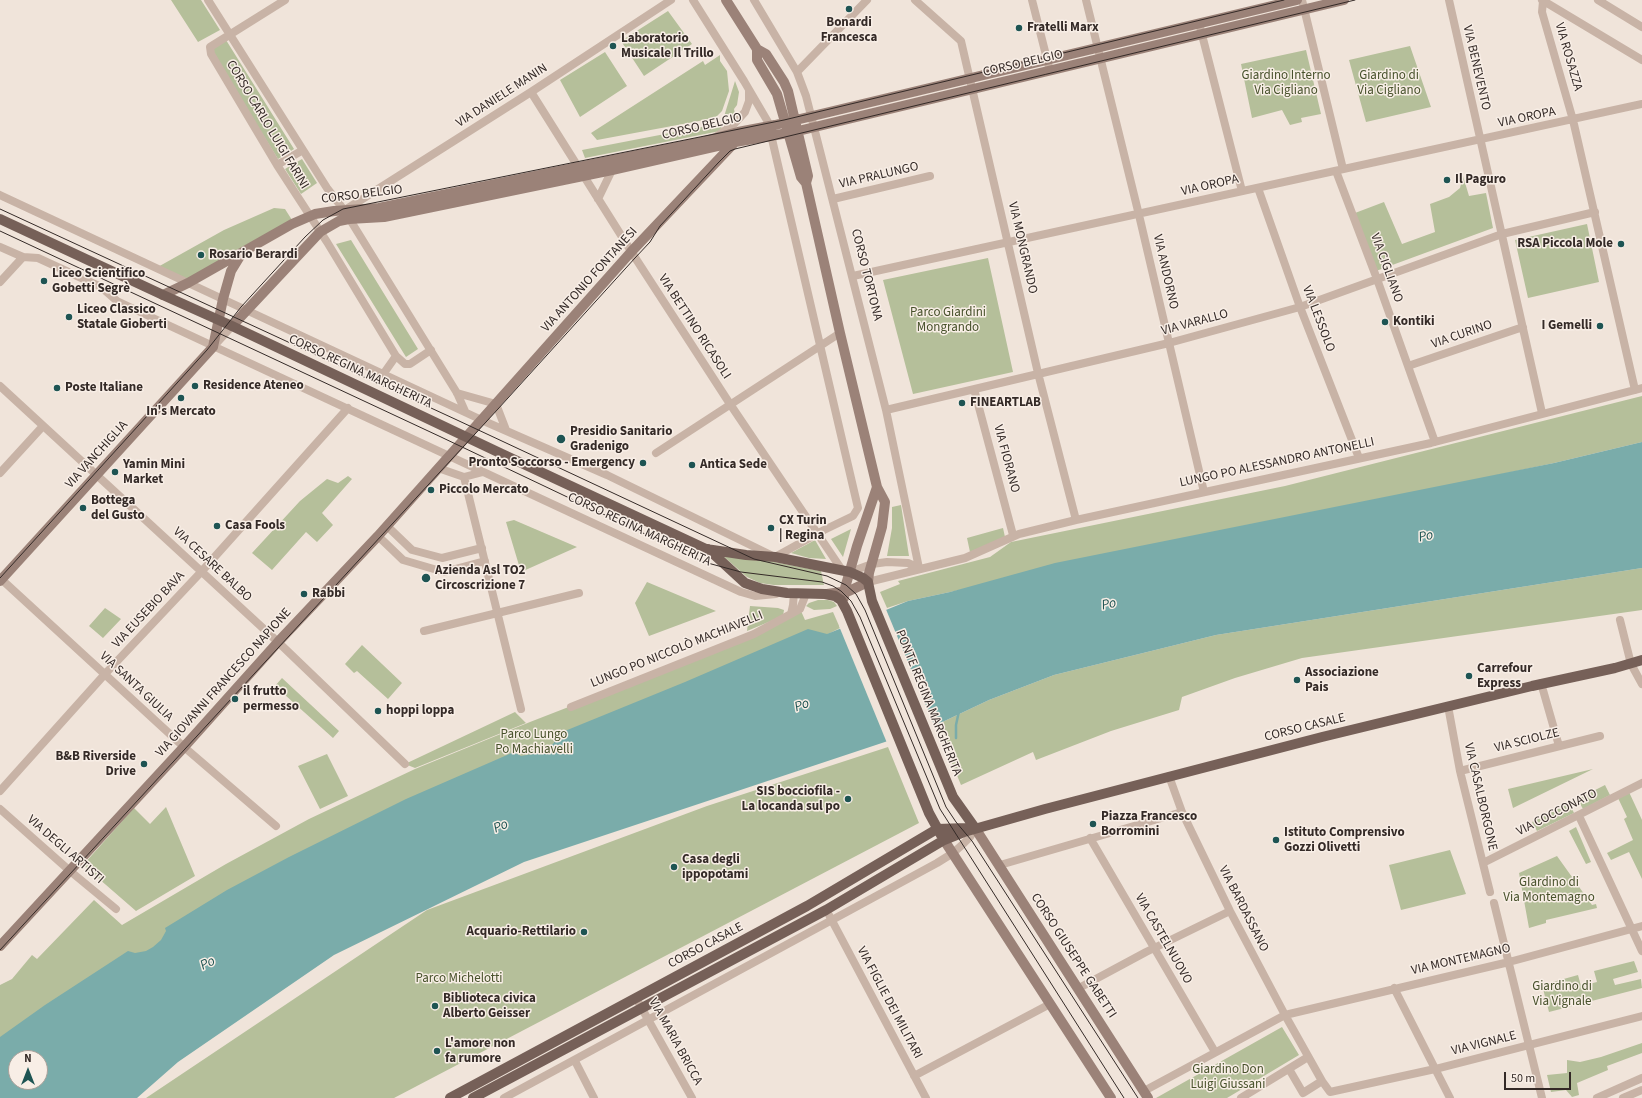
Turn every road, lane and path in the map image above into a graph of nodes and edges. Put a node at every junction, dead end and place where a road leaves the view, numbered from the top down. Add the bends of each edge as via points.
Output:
1 (208, 0) edge
2 (286, 0) edge
3 (671, 0) edge
4 (693, 0) edge
5 (726, 0) edge
6 (866, 0) edge
7 (915, 0) edge
8 (1032, 0) edge
9 (1086, 0) edge
10 (1297, 0) edge
11 (1344, 0) edge
12 (1449, 0) edge
13 (1543, 0) edge
14 (1598, 0) edge
15 (756, 1) edge
16 (1303, 5) edge
17 (1199, 23) junction
18 (1642, 27) edge
19 (230, 34) junction
20 (1202, 34) junction
21 (1098, 48) junction
22 (1100, 59) junction
23 (1046, 60) junction
24 (1642, 60) edge
25 (1050, 71) junction
26 (797, 72) junction
27 (969, 79) junction
28 (748, 87) junction
29 (972, 89) junction
30 (531, 92) junction
31 (1642, 104) edge
32 (812, 116) junction
33 (1573, 120) junction
34 (790, 121) junction
35 (814, 127) junction
36 (770, 130) junction
37 (793, 132) junction
38 (712, 139) junction
39 (1480, 141) junction
40 (734, 142) junction
41 (303, 150) junction
42 (277, 165) junction
43 (612, 170) junction
44 (1340, 170) junction
45 (581, 171) junction
46 (930, 176) dead end
47 (1258, 188) junction
48 (1242, 191) junction
49 (0, 194) edge
50 (598, 199) junction
51 (833, 199) junction
52 (1596, 212) junction
53 (346, 215) junction
54 (1139, 215) junction
55 (310, 216) junction
56 (0, 219) edge
57 (320, 232) junction
58 (1502, 234) junction
59 (1009, 242) junction
60 (0, 247) edge
61 (244, 250) junction
62 (631, 252) junction
63 (23, 257) junction
64 (853, 276) junction
65 (1377, 279) junction
66 (0, 282) edge
67 (188, 283) junction
68 (163, 295) junction
69 (223, 299) junction
70 (1300, 307) junction
71 (247, 310) junction
72 (219, 320) junction
73 (232, 326) junction
74 (1523, 326) junction
75 (840, 333) junction
76 (1169, 343) junction
77 (820, 346) junction
78 (213, 347) junction
79 (431, 350) junction
80 (396, 356) junction
81 (1408, 366) junction
82 (384, 373) junction
83 (1038, 373) junction
84 (0, 386) edge
85 (974, 389) junction
86 (1639, 389) edge
87 (457, 393) junction
88 (496, 404) junction
89 (730, 404) junction
90 (348, 408) junction
91 (886, 410) junction
92 (465, 411) junction
93 (1542, 413) junction
94 (481, 419) junction
95 (43, 426) junction
96 (506, 430) junction
97 (466, 437) junction
98 (1435, 442) junction
99 (656, 453) dead end
100 (449, 456) junction
101 (1359, 458) junction
102 (438, 468) junction
103 (484, 472) junction
104 (0, 473) edge
105 (97, 474) junction
106 (464, 477) junction
107 (877, 486) junction
108 (1204, 492) junction
109 (1076, 520) junction
110 (387, 526) junction
111 (818, 533) junction
112 (378, 536) junction
113 (1014, 536) junction
114 (404, 543) junction
115 (482, 548) junction
116 (708, 549) junction
117 (394, 552) junction
118 (427, 554) junction
119 (454, 555) junction
120 (775, 557) junction
121 (485, 562) junction
122 (872, 564) junction
123 (423, 566) junction
124 (458, 568) junction
125 (919, 568) junction
126 (202, 571) junction
127 (846, 571) junction
128 (0, 580) edge
129 (868, 582) junction
130 (844, 592) junction
131 (579, 593) dead end
132 (790, 593) junction
133 (806, 594) junction
134 (825, 594) junction
135 (498, 613) junction
136 (791, 614) junction
137 (848, 615) junction
138 (1620, 620) dead end
139 (424, 631) dead end
140 (278, 642) junction
141 (1642, 660) edge
142 (1631, 664) junction
143 (105, 674) junction
144 (1541, 684) junction
145 (1642, 684) edge
146 (1448, 706) junction
147 (571, 707) dead end
148 (521, 709) dead end
149 (1600, 736) dead end
150 (1559, 746) junction
151 (184, 747) junction
152 (405, 764) dead end
153 (1460, 771) junction
154 (1169, 776) junction
155 (1642, 784) edge
156 (0, 791) edge
157 (0, 809) edge
158 (1182, 812) junction
159 (1579, 816) junction
160 (276, 826) dead end
161 (975, 828) junction
162 (937, 829) junction
163 (1090, 838) junction
164 (944, 840) junction
165 (953, 853) junction
166 (1483, 863) junction
167 (1000, 865) junction
168 (70, 871) junction
169 (1490, 892) dead end
170 (1494, 902) dead end
171 (116, 909) dead end
172 (1230, 911) junction
173 (829, 914) junction
174 (1642, 926) edge
175 (1632, 930) junction
176 (0, 946) edge
177 (1154, 948) junction
178 (1642, 952) edge
179 (1508, 962) junction
180 (1079, 988) junction
181 (1394, 988) junction
182 (636, 998) junction
183 (1050, 1004) junction
184 (642, 1008) junction
185 (1285, 1015) junction
186 (1642, 1016) edge
187 (649, 1020) junction
188 (1528, 1045) junction
189 (1215, 1052) junction
190 (1308, 1057) junction
191 (575, 1061) junction
192 (1434, 1068) junction
193 (1289, 1069) junction
194 (914, 1076) junction
195 (1642, 1078) edge
196 (1322, 1081) junction
197 (1642, 1090) edge
198 (1146, 1095) edge
199 (450, 1098) edge
200 (473, 1098) edge
201 (504, 1098) edge
202 (594, 1098) edge
203 (692, 1098) edge
204 (926, 1098) edge
205 (1111, 1098) edge
206 (1241, 1098) edge
207 (1450, 1098) edge
208 (1542, 1098) edge
209 (1597, 1098) edge
210 (1623, 1098) edge

1 - 19 street, CORSO CARLO LUIGI FARINI
2 - 19 street
3 - 30 street, VIA DANIELE MANIN
4 - 28 street
5 - 34 main road via 757,49 766,54 784,82
6 - 26 street
7 - 27 street, VIA MONGRANDO via 961,41
8 - 23 street
9 - 21 street
10 - 17 main road, CORSO BELGIO
11 - 16 main road, CORSO BELGIO
12 - 39 street, VIA BENEVENTO
13 - 24 street
13 - 33 street, VIA ROSAZZA via 1542,12
14 - 18 street
15 - 26 street, CORSO TORTONA
16 - 20 main road, CORSO BELGIO
16 - 44 street, VIA CIGLIANO
17 - 20 street
17 - 21 main road, CORSO BELGIO
19 - 41 street, CORSO CARLO LUIGI FARINI
19 - 42 street, CORSO CARLO LUIGI FARINI via 210,47 210,54
20 - 22 main road, CORSO BELGIO
20 - 48 street
21 - 22 street
21 - 23 main road, CORSO BELGIO
22 - 25 main road, CORSO BELGIO
22 - 54 street, VIA ANDORNO
23 - 25 street
23 - 27 main road, CORSO BELGIO
25 - 29 main road, CORSO BELGIO
26 - 32 street, CORSO TORTONA
27 - 29 street, VIA MONGRANDO
27 - 32 main road, CORSO BELGIO
28 - 36 street via 767,118
28 - 38 street via 749,101 745,112 734,124
29 - 35 main road, CORSO BELGIO
29 - 59 street, VIA MONGRANDO
30 - 45 street, VIA BETTINO RICASOLI
30 - 53 street, VIA DANIELE MANIN
31 - 33 street, VIA OROPA
32 - 34 main road, CORSO BELGIO
32 - 35 street, CORSO TORTONA
33 - 39 street, VIA OROPA
33 - 52 street, VIA OROPA
34 - 36 main road, CORSO BELGIO
34 - 37 main road
35 - 37 main road, CORSO BELGIO
35 - 51 street, CORSO TORTONA
36 - 37 main road, CORSO BELGIO
36 - 38 main road, CORSO BELGIO via 738,132
36 - 40 main road, CORSO BELGIO
36 - 77 street
37 - 75 main road via 801,177 806,183
38 - 45 main road, CORSO BELGIO
39 - 44 street, VIA OROPA
39 - 58 street, VIA BENEVENTO
40 - 43 main road, CORSO BELGIO
40 - 62 main road, VIA ANTONIO FONTANESI
41 - 42 street
41 - 53 street, CORSO CARLO LUIGI FARINI
42 - 55 street, CORSO CARLO LUIGI FARINI
43 - 45 main road, CORSO BELGIO
43 - 50 street
44 - 47 street, VIA OROPA
44 - 65 street, VIA CIGLIANO
45 - 50 street, VIA BETTINO RICASOLI
45 - 53 main road, CORSO BELGIO via 384,217
46 - 51 street, VIA PRALUNGO
47 - 48 street, VIA OROPA
47 - 70 street, VIA LESSOLO
48 - 54 street, VIA OROPA
49 - 67 street, CORSO REGINA MARGHERITA
50 - 62 street, VIA BETTINO RICASOLI
51 - 64 street, CORSO TORTONA
52 - 58 street
52 - 86 street, VIA OROPA
53 - 55 main road, CORSO BELGIO via 323,212
53 - 57 main road, CORSO BELGIO
53 - 79 street, CORSO CARLO LUIGI FARINI
54 - 59 street, VIA OROPA
54 - 76 street, VIA ANDORNO
55 - 57 street, CORSO CARLO LUIGI FARINI
55 - 61 main road, CORSO BELGIO
56 - 68 main road, CORSO REGINA MARGHERITA
57 - 71 main road, CORSO BELGIO
57 - 80 street, CORSO CARLO LUIGI FARINI
58 - 65 street, VIA VARALLO
58 - 74 street, VIA BENEVENTO
59 - 64 street, VIA OROPA
59 - 83 street, VIA MONGRANDO
60 - 63 street, CORSO REGINA MARGHERITA
61 - 67 main road, CORSO BELGIO
61 - 69 main road via 231,271
62 - 88 main road, VIA ANTONIO FONTANESI
62 - 89 street, VIA BETTINO RICASOLI
63 - 66 street
63 - 78 street, CORSO REGINA MARGHERITA via 38,258 101,287 117,301
64 - 91 street, CORSO TORTONA
65 - 70 street, VIA VARALLO
65 - 81 street, VIA CIGLIANO
67 - 68 main road, CORSO BELGIO
67 - 69 street, CORSO REGINA MARGHERITA
68 - 72 main road, CORSO REGINA MARGHERITA
69 - 71 street, CORSO REGINA MARGHERITA
69 - 72 main road
70 - 76 street, VIA VARALLO
70 - 101 street, VIA LESSOLO
71 - 73 main road, CORSO BELGIO
71 - 82 street, CORSO REGINA MARGHERITA
72 - 73 main road, CORSO REGINA MARGHERITA
72 - 78 main road
73 - 78 street
73 - 97 main road, CORSO REGINA MARGHERITA
74 - 81 street, VIA CURINO
74 - 93 street, VIA BENEVENTO
75 - 77 street
75 - 107 main road
76 - 83 street, VIA VARALLO
76 - 108 street, VIA ANDORNO
77 - 89 street
77 - 111 street via 858,508 853,516
78 - 90 street, CORSO REGINA MARGHERITA
78 - 105 main road, VIA VANCHIGLIA
79 - 80 street via 410,364 405,364
79 - 87 street, CORSO CARLO LUIGI FARINI
80 - 82 street
81 - 98 street, VIA CIGLIANO
82 - 92 street, CORSO REGINA MARGHERITA
83 - 85 street, VIA VARALLO
83 - 109 street, VIA MONGRANDO
84 - 95 street, VIA CESARE BALBO
85 - 91 street, VIA VARALLO
85 - 113 street, VIA FIORANO
86 - 93 street, LUNGO PO ALESSANDRO ANTONELLI
87 - 88 street
87 - 92 street, CORSO CARLO LUIGI FARINI
88 - 94 main road, VIA ANTONIO FONTANESI
88 - 96 street
89 - 99 street
89 - 111 street, VIA BETTINO RICASOLI
90 - 100 street, CORSO REGINA MARGHERITA
90 - 126 street, VIA EUSEBIO BAVA
91 - 125 street, CORSO TORTONA
92 - 94 street, CORSO REGINA MARGHERITA
93 - 98 street, LUNGO PO ALESSANDRO ANTONELLI
94 - 96 street, CORSO REGINA MARGHERITA
94 - 97 main road, VIA ANTONIO FONTANESI
95 - 104 street
95 - 105 street, VIA CESARE BALBO
96 - 120 street, CORSO REGINA MARGHERITA via 607,475
97 - 100 main road, VIA GIOVANNI FRANCESCO NAPIONE
97 - 116 main road, CORSO REGINA MARGHERITA
98 - 101 street, LUNGO PO ALESSANDRO ANTONELLI
100 - 102 main road, VIA GIOVANNI FRANCESCO NAPIONE
100 - 103 street, CORSO REGINA MARGHERITA
101 - 108 street, LUNGO PO ALESSANDRO ANTONELLI
102 - 106 street
102 - 110 main road, VIA GIOVANNI FRANCESCO NAPIONE
103 - 106 street
103 - 132 street, CORSO REGINA MARGHERITA via 741,592 755,596
105 - 126 street, VIA CESARE BALBO
105 - 128 main road, VIA VANCHIGLIA
106 - 115 street
107 - 122 main road via 885,502 885,512
107 - 127 main road
108 - 109 street, LUNGO PO ALESSANDRO ANTONELLI
109 - 113 street, LUNGO PO ALESSANDRO ANTONELLI
110 - 112 main road, VIA GIOVANNI FRANCESCO NAPIONE
110 - 114 street
111 - 120 street
111 - 127 street, VIA BETTINO RICASOLI
112 - 117 street
112 - 140 main road, VIA GIOVANNI FRANCESCO NAPIONE
113 - 125 street, LUNGO PO ALESSANDRO ANTONELLI via 965,558
114 - 117 street
114 - 118 street via 412,550
115 - 119 street
115 - 121 street
116 - 120 main road, CORSO REGINA MARGHERITA
116 - 132 main road, CORSO REGINA MARGHERITA via 745,583 762,590
117 - 123 street via 403,560
118 - 119 street via 442,558
118 - 123 street
119 - 124 street
120 - 127 main road, CORSO REGINA MARGHERITA
121 - 124 street
121 - 135 street
122 - 125 street via 908,562
122 - 127 street
122 - 129 main road
123 - 124 street via 444,572
125 - 129 street, LUNGO PO ALESSANDRO ANTONELLI via 909,573
126 - 140 street, VIA CESARE BALBO
126 - 143 street, VIA EUSEBIO BAVA
127 - 129 main road, CORSO REGINA MARGHERITA
127 - 130 main road
128 - 143 street, VIA SANTA GIULIA
129 - 130 main road, LUNGO PO ALESSANDRO ANTONELLI via 857,589
129 - 161 main road, PONTE REGINA MARGHERITA via 872,601 953,797
130 - 134 main road, LUNGO PO ALESSANDRO ANTONELLI
130 - 137 main road
131 - 135 street
132 - 133 main road, CORSO REGINA MARGHERITA
132 - 136 street via 793,605
133 - 134 main road, CORSO REGINA MARGHERITA
133 - 136 street, LUNGO PO NICCOLÒ MACHIAVELLI via 800,609
134 - 137 main road via 838,598
135 - 139 street
135 - 148 street
136 - 147 street, LUNGO PO NICCOLÒ MACHIAVELLI via 754,634
137 - 162 main road
138 - 142 street
140 - 151 main road, VIA GIOVANNI FRANCESCO NAPIONE
140 - 152 street, VIA CESARE BALBO
141 - 142 main road, CORSO CASALE
142 - 144 main road, CORSO CASALE
142 - 145 street
143 - 151 street, VIA SANTA GIULIA
143 - 156 street, VIA EUSEBIO BAVA
144 - 146 main road, CORSO CASALE
144 - 150 street
146 - 153 street, VIA CASALBORGONE
146 - 154 main road, CORSO CASALE
149 - 150 street, VIA SCIOLZE
150 - 153 street, VIA SCIOLZE
151 - 160 street, VIA SANTA GIULIA
151 - 168 main road, VIA GIOVANNI FRANCESCO NAPIONE
153 - 166 street, VIA CASALBORGONE
154 - 158 street
154 - 161 main road, CORSO CASALE
155 - 159 street, VIA COCCONATO
157 - 168 street, VIA DEGLI ARTISTI
158 - 163 street
158 - 172 street, VIA BARDASSANO
159 - 166 street, VIA COCCONATO
159 - 175 street
161 - 162 main road, CORSO CASALE
161 - 164 main road, CORSO CASALE
161 - 165 street, CORSO CASALE via 970,837
161 - 167 main road, CORSO GIUSEPPE GABETTI
162 - 164 main road
162 - 182 main road, CORSO CASALE via 807,906
163 - 167 street
163 - 177 street, VIA CASTELNUOVO
164 - 165 main road
164 - 173 main road, CORSO CASALE
165 - 173 street, CORSO CASALE
165 - 183 main road
166 - 169 street, VIA CASALBORGONE
167 - 180 main road, CORSO GIUSEPPE GABETTI
168 - 171 street, VIA DEGLI ARTISTI
168 - 176 main road, VIA GIOVANNI FRANCESCO NAPIONE
170 - 179 street
172 - 177 street
172 - 185 street, VIA BARDASSANO
173 - 184 main road, CORSO CASALE
173 - 187 street, CORSO CASALE
173 - 194 street, VIA FIGLIE DEI MILITARI
174 - 175 street, VIA MONTEMAGNO
175 - 178 street
175 - 179 street, VIA MONTEMAGNO
177 - 180 street
177 - 189 street, VIA CASTELNUOVO
179 - 181 street, VIA MONTEMAGNO
179 - 188 street
180 - 198 main road, CORSO GIUSEPPE GABETTI
181 - 185 street, VIA MONTEMAGNO
181 - 192 street
182 - 184 street, VIA MARIA BRICCA
182 - 199 main road, CORSO CASALE
183 - 194 street
183 - 205 main road
184 - 187 street, VIA MARIA BRICCA
184 - 200 main road, CORSO CASALE
185 - 189 street, VIA MONTEMAGNO
185 - 190 street, VIA BARDASSANO
186 - 188 street, VIA VIGNALE
187 - 191 street, CORSO CASALE
187 - 203 street, VIA MARIA BRICCA
188 - 192 street, VIA VIGNALE
188 - 208 street
189 - 198 street, VIA MONTEMAGNO
190 - 193 street
190 - 196 street
191 - 201 street, CORSO CASALE
191 - 202 street
192 - 196 street, VIA VIGNALE via 1330,1092
192 - 207 street
193 - 196 street via 1303,1093
193 - 206 street
194 - 204 street, VIA FIGLIE DEI MILITARI
195 - 209 street
197 - 210 street

